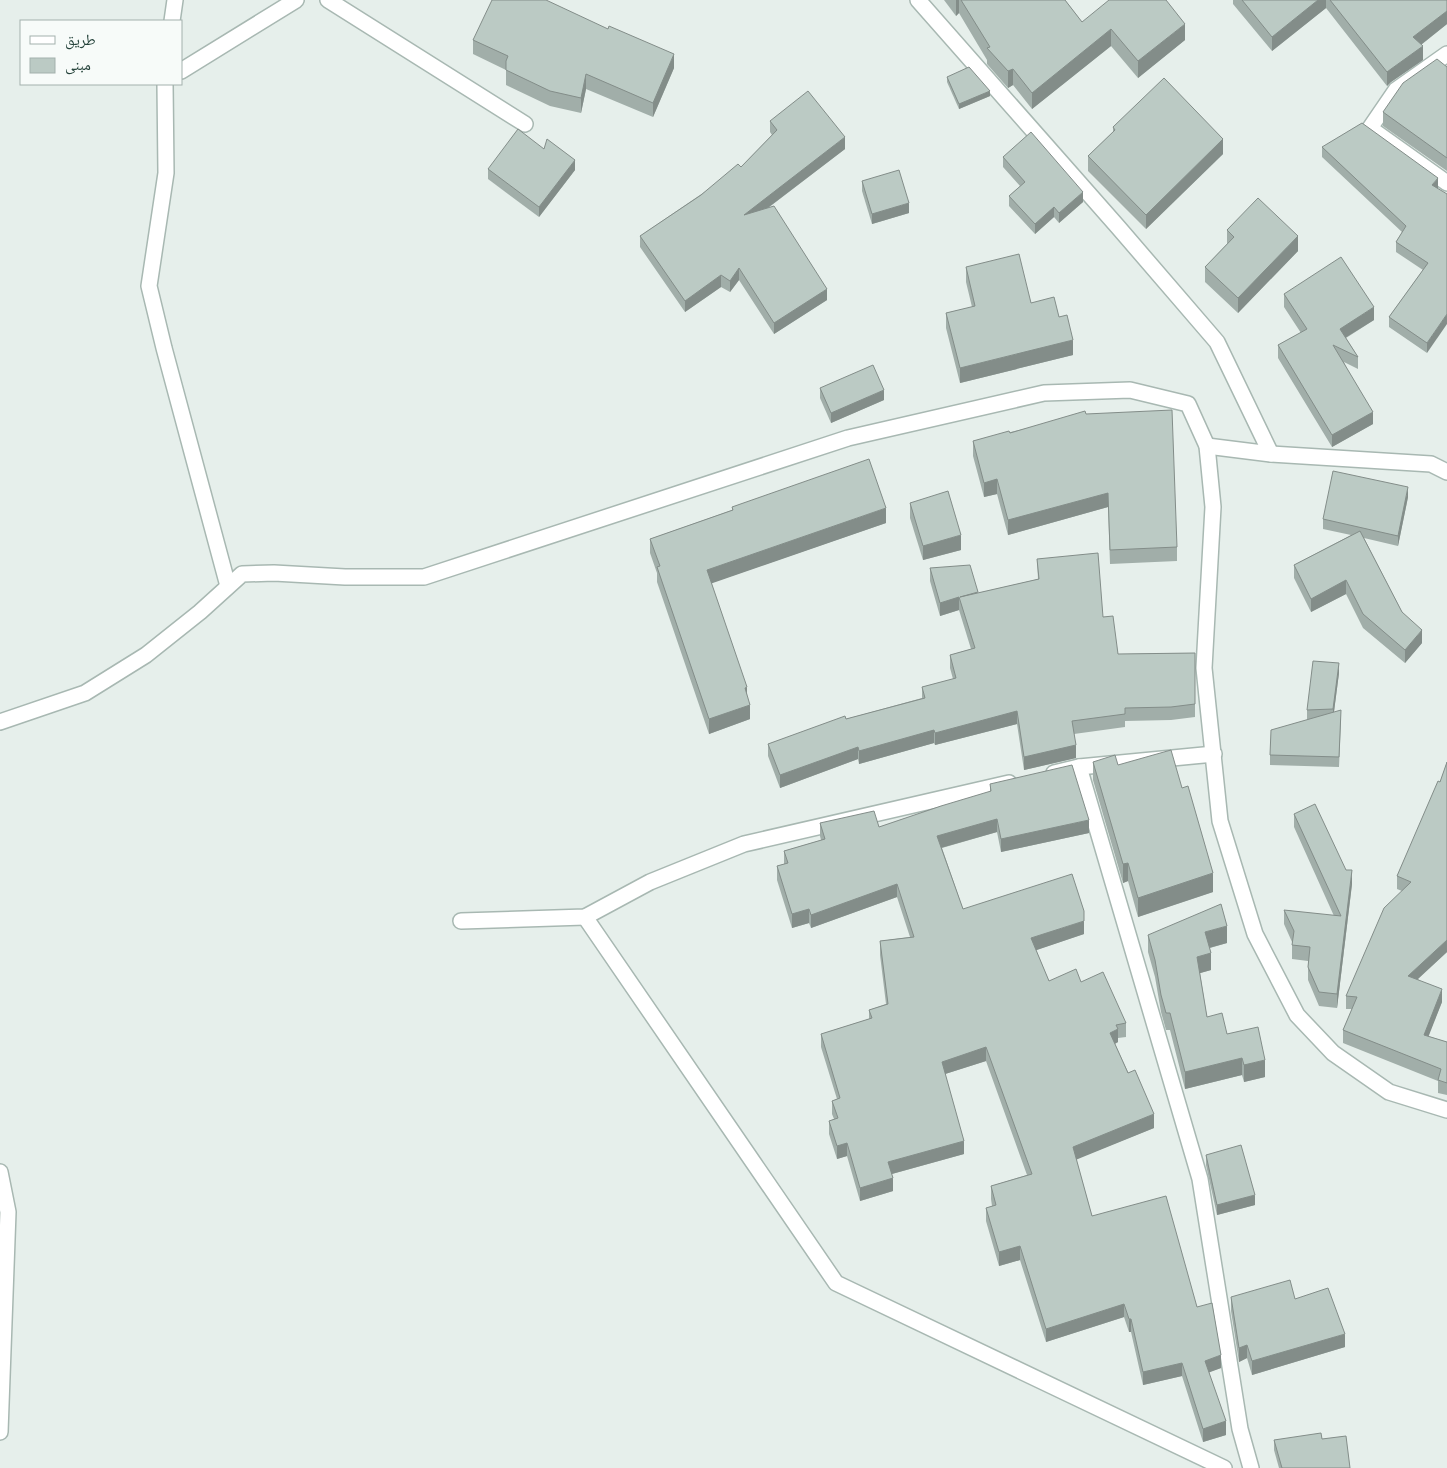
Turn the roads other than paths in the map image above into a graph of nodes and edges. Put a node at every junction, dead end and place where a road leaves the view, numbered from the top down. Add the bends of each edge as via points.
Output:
1 (175, 0) edge
2 (296, 0) edge
3 (328, 0) edge
4 (918, 0) edge
5 (172, 20) edge
6 (1447, 54) edge
7 (182, 70) edge
8 (165, 85) edge
9 (525, 124) dead end
10 (1447, 183) edge
11 (1207, 446) junction
12 (1270, 454) junction
13 (1447, 472) edge
14 (228, 586) junction
15 (0, 722) edge
16 (1214, 754) junction
17 (1078, 767) junction
18 (1040, 776) edge
19 (1021, 780) edge
20 (585, 917) junction
21 (462, 921) dead end
22 (1447, 1110) edge
23 (0, 1172) edge
24 (0, 1432) edge
25 (1224, 1468) edge
26 (1251, 1468) edge

1 - 5 street
2 - 7 street
3 - 9 street
4 - 12 street via 1218,342
6 - 10 street via 1396,90 1370,128
8 - 14 street via 166,173 149,286
11 - 12 street
11 - 14 street via 1188,404 1130,390 1044,393 848,438 424,577 242,574
11 - 16 street via 1213,507 1204,668
12 - 13 street via 1431,464
14 - 15 street via 146,656 85,693
16 - 17 street
16 - 22 street via 1220,821 1255,934 1297,1015 1334,1053 1389,1092
17 - 18 street
17 - 26 street via 1200,1179 1240,1429
19 - 20 street via 744,844 650,882
20 - 21 street
20 - 25 street via 836,1283
23 - 24 street via 8,1212

